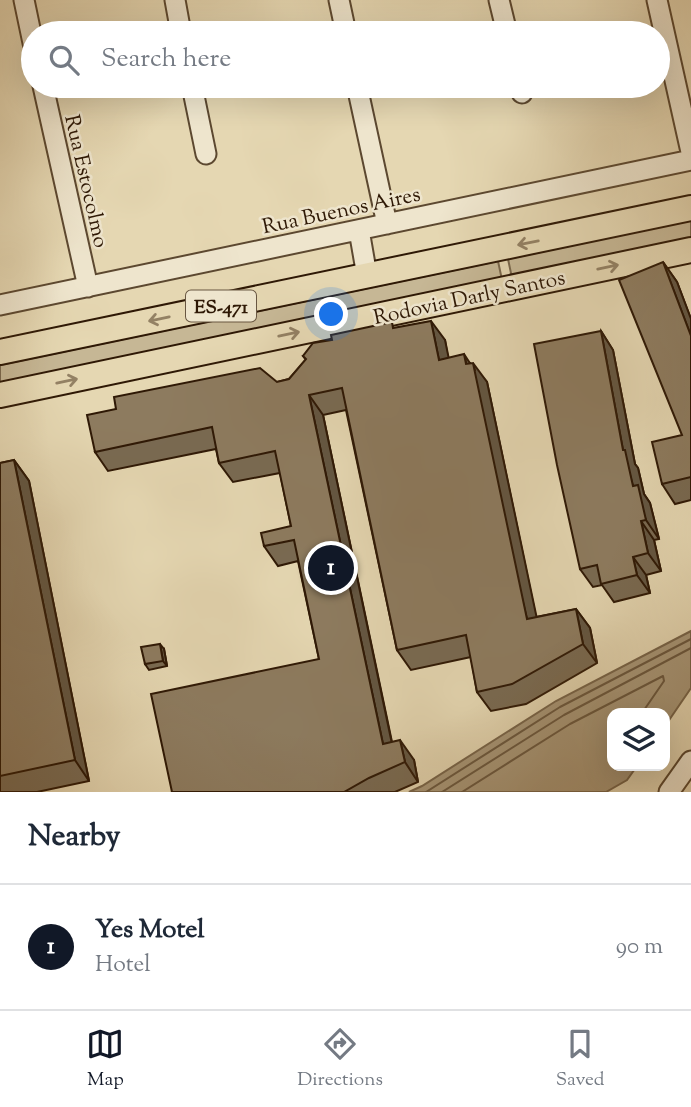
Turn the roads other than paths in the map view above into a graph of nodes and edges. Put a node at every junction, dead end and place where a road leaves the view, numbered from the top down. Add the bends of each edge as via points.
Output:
1 (24, 0) edge
2 (175, 0) edge
3 (339, 0) edge
4 (499, 0) edge
5 (657, 0) edge
6 (28, 21) edge
7 (179, 21) edge
8 (343, 21) edge
9 (504, 21) edge
10 (662, 21) edge
11 (670, 58) edge
12 (46, 98) edge
13 (194, 98) edge
14 (360, 98) edge
15 (691, 152) edge
16 (206, 154) dead end
17 (691, 160) edge
18 (691, 208) edge
19 (387, 224) junction
20 (359, 230) junction
21 (691, 250) edge
22 (367, 276) junction
23 (88, 287) junction
24 (0, 305) edge
25 (0, 352) edge
26 (0, 395) edge
27 (691, 761) edge
28 (669, 792) edge

1 - 6 street
2 - 7 street
3 - 8 street
4 - 9 street
5 - 10 street
11 - 15 street
12 - 23 street, Rua Estocolmo
13 - 16 street
14 - 19 street
17 - 19 street, Rua Buenos Aires
18 -> 22 main road, Rodovia Darly Santos / ES-471
19 - 20 street, Rua Buenos Aires
20 - 22 street
20 - 23 street, Rua Buenos Aires
26 -> 21 main road, Rodovia Darly Santos / ES-471
22 -> 25 main road, Rodovia Darly Santos / ES-471
23 - 24 street, Rua Buenos Aires
27 - 28 street

